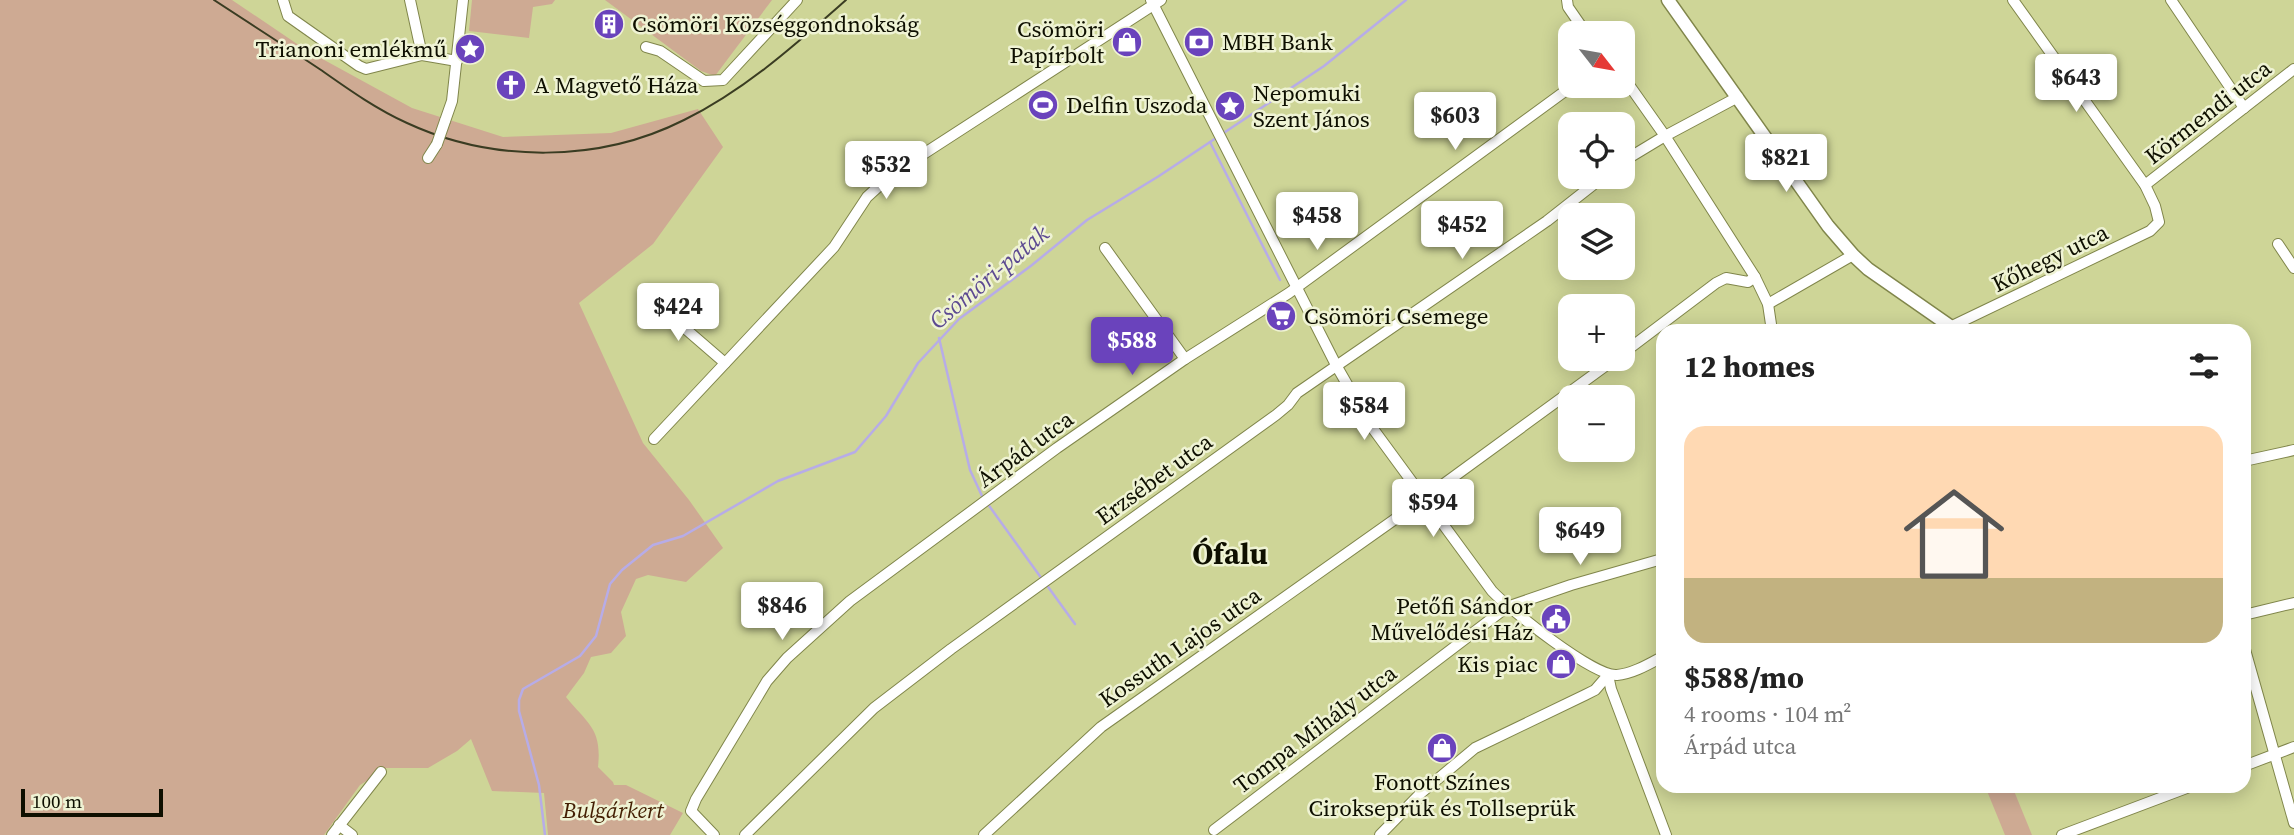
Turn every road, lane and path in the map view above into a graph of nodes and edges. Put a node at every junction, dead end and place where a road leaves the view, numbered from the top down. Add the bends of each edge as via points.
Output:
1 (283, 0) edge
2 (411, 0) edge
3 (463, 0) edge
4 (797, 0) edge
5 (1567, 0) edge
6 (1668, 0) edge
7 (2013, 0) edge
8 (2171, 0) edge
9 (1155, 2) edge
10 (1578, 21) edge
11 (646, 47) dead end
12 (422, 55) junction
13 (457, 61) junction
14 (2294, 69) edge
15 (1635, 93) edge
16 (1558, 96) edge
17 (1738, 97) junction
18 (2244, 108) junction
19 (1665, 136) junction
20 (1635, 154) edge
21 (429, 158) dead end
22 (2145, 185) junction
23 (1588, 189) edge
24 (2278, 244) dead end
25 (1105, 248) dead end
26 (1853, 255) junction
27 (2294, 268) edge
28 (1755, 277) junction
29 (1297, 286) junction
30 (651, 299) dead end
31 (1768, 304) junction
32 (1662, 324) edge
33 (1771, 324) edge
34 (1947, 324) edge
35 (1964, 324) edge
36 (1656, 328) edge
37 (1635, 344) edge
38 (1185, 359) junction
39 (725, 363) junction
40 (1336, 365) junction
41 (1598, 371) edge
42 (654, 439) dead end
43 (2294, 450) edge
44 (2251, 459) edge
45 (1422, 499) junction
46 (1656, 561) edge
47 (2294, 603) edge
48 (1507, 607) junction
49 (2251, 613) edge
50 (1656, 660) edge
51 (2251, 671) edge
52 (1608, 675) junction
53 (2294, 747) edge
54 (2274, 755) junction
55 (2251, 763) edge
56 (381, 772) dead end
57 (2173, 793) edge
58 (2294, 823) edge
59 (340, 825) junction
60 (1214, 830) dead end
61 (332, 835) edge
62 (352, 835) edge
63 (714, 835) edge
64 (745, 835) edge
65 (984, 835) edge
66 (1380, 835) edge
67 (1666, 835) edge
68 (2062, 835) edge

1 - 12 street via 288,16 366,69
2 - 12 street
3 - 13 street
4 - 11 street via 723,80 704,82 660,51
5 - 10 street
6 - 17 street
7 - 22 street
8 - 18 street
9 - 29 street
9 - 39 street via 891,175 867,197 834,247
12 - 13 street
13 - 21 street, bridge via 452,101
14 - 18 street, Körmendi utca
15 - 19 street
16 - 29 street, Árpád utca
17 - 19 street
17 - 26 street
18 - 22 street, Körmendi utca
19 - 20 street
19 - 28 street
22 - 35 street, Kőhegy utca via 2159,218 2157,226
23 - 40 street, Erzsébet utca
24 - 27 street
25 - 38 street
26 - 31 street
26 - 34 street
28 - 31 street
28 - 32 street via 1748,282 1726,278 1716,283
29 - 38 street, Árpád utca
29 - 40 street
30 - 39 street
31 - 33 street
36 - 37 street
38 - 63 street, Árpád utca via 850,601 787,658 767,681 691,811
39 - 42 street
40 - 45 street
40 - 64 street, Erzsébet utca via 1276,415 874,708
41 - 45 street, Kossuth Lajos utca
43 - 44 street
45 - 48 street
45 - 65 street, Kossuth Lajos utca via 1101,727
46 - 48 street, Tompa Mihály utca
47 - 49 street
48 - 52 street
48 - 60 street, Tompa Mihály utca
50 - 52 street via 1629,672
51 - 54 street
52 - 66 street via 1595,690 1475,748
52 - 67 street
53 - 54 street
54 - 55 street
54 - 58 street
56 - 59 street
57 - 68 street
59 - 61 street
59 - 62 street

